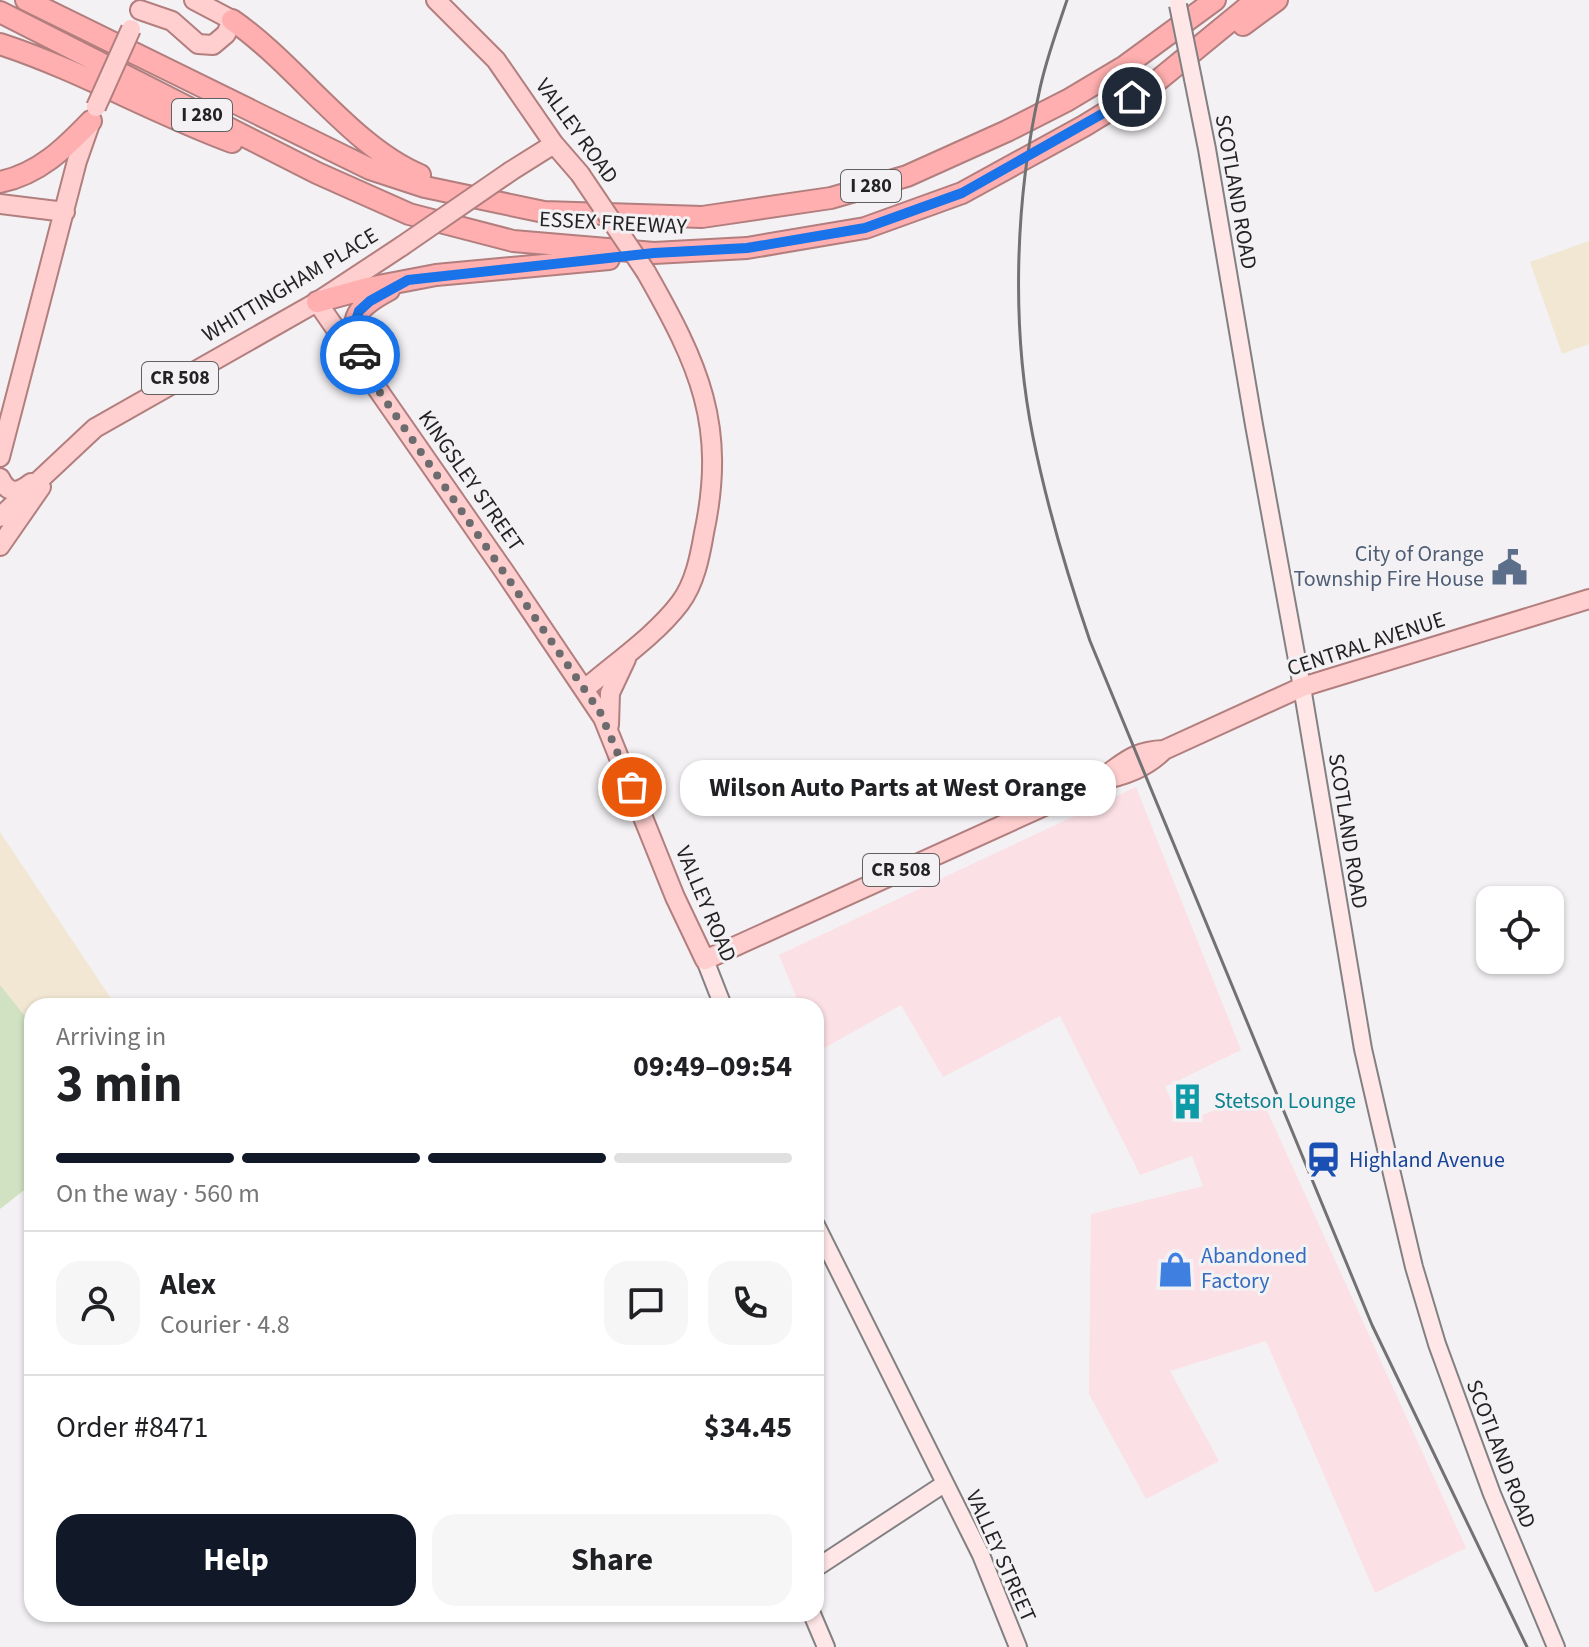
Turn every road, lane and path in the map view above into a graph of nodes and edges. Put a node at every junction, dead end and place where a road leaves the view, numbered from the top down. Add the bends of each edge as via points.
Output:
1 (26, 0) edge
2 (194, 0) edge
3 (436, 0) edge
4 (1215, 0) edge
5 (1256, 0) edge
6 (1277, 0) edge
7 (1178, 3) edge
8 (142, 5) edge
9 (0, 12) edge
10 (232, 20) junction
11 (0, 44) edge
12 (1156, 82) junction
13 (94, 114) junction
14 (554, 144) junction
15 (317, 173) junction
16 (0, 182) edge
17 (483, 200) junction
18 (0, 204) edge
19 (65, 212) junction
20 (650, 263) junction
21 (408, 280) junction
22 (317, 302) junction
23 (363, 368) junction
24 (0, 457) edge
25 (53, 468) junction
26 (0, 478) edge
27 (0, 517) edge
28 (0, 546) edge
29 (1589, 599) edge
30 (630, 651) junction
31 (1302, 687) junction
32 (585, 689) junction
33 (609, 732) junction
34 (705, 960) junction
35 (720, 998) edge
36 (824, 1241) edge
37 (944, 1484) junction
38 (824, 1563) edge
39 (815, 1622) edge
40 (826, 1647) edge
41 (1018, 1647) edge
42 (1556, 1647) edge

1 - 17 highway, ESSEX FREEWAY / I 280 via 370,169
2 - 10 main road
3 - 14 main road, VALLEY ROAD via 496,60
4 - 17 highway, ESSEX FREEWAY / I 280 via 1068,100 907,176 831,198 702,217 544,212
5 - 12 highway, ESSEX FREEWAY / I 280
6 - 12 highway
7 - 31 main road, SCOTLAND ROAD, bridge
8 - 10 main road via 206,46 226,34
8 - 13 main road, bridge
9 - 15 highway, ESSEX FREEWAY / I 280
10 - 17 highway via 407,170
11 - 15 highway via 61,66 178,123
12 - 20 highway, ESSEX FREEWAY / I 280 via 962,193 865,228
13 - 16 highway via 58,155
13 - 19 main road
14 - 20 main road, VALLEY ROAD, bridge
14 - 22 main road, WHITTINGHAM PLACE / CR 508, bridge
15 - 20 highway, ESSEX FREEWAY / I 280 via 409,214 513,241
18 - 19 main road
19 - 24 main road
20 - 21 highway
20 - 30 main road, VALLEY ROAD via 696,371 712,433 714,468 706,527 689,587 678,605
21 - 22 highway
21 - 23 highway via 359,311 354,326
22 - 23 main road, KINGSLEY STREET
22 - 25 main road, WHITTINGHAM PLACE / CR 508 via 110,418
23 - 32 main road, KINGSLEY STREET
25 - 26 main road via 17,492 5,488
25 - 27 main road, WHITTINGHAM PLACE / CR 508
25 - 28 main road, WHITTINGHAM PLACE / CR 508
29 - 31 main road, CENTRAL AVENUE / CR 508
30 - 32 main road, VALLEY ROAD
30 - 33 main road, VALLEY ROAD via 610,693
31 - 34 main road, CENTRAL AVENUE / CR 508 via 1164,750 1147,751 1097,781
31 - 42 main road, SCOTLAND ROAD via 1363,1049 1414,1267 1458,1406
32 - 33 main road, VALLEY ROAD
33 - 34 main road, VALLEY ROAD
34 - 35 main road, VALLEY ROAD
36 - 37 main road
37 - 38 main road
37 - 41 main road, VALLEY STREET via 981,1555
39 - 40 main road

